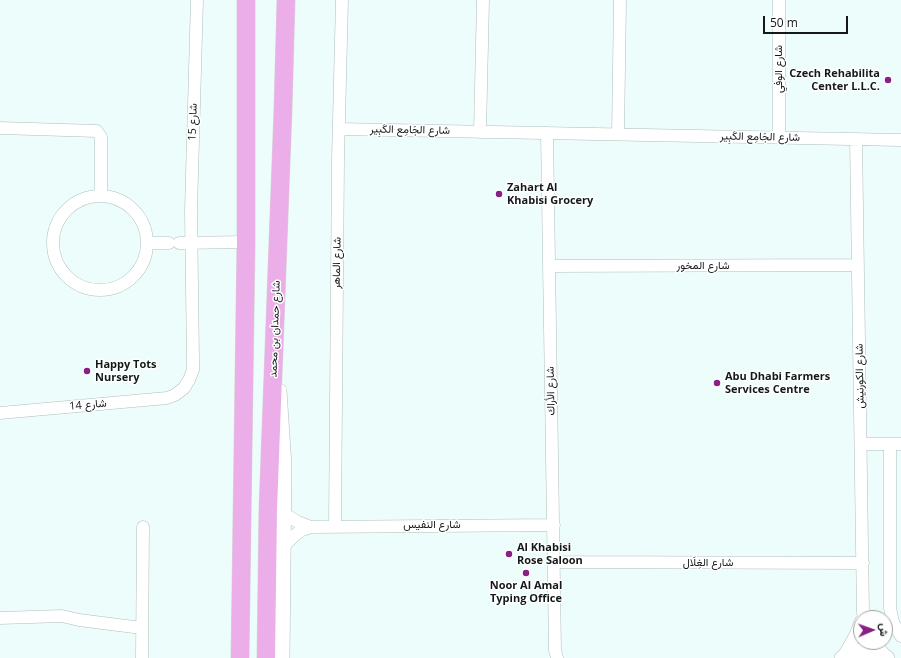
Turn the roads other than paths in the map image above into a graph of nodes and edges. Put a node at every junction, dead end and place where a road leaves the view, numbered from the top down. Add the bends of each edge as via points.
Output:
1 (197, 0) edge
2 (246, 0) edge
3 (342, 0) edge
4 (483, 0) edge
5 (620, 0) edge
6 (779, 0) edge
7 (285, 1) edge
8 (0, 128) edge
9 (339, 129) junction
10 (480, 132) junction
11 (547, 133) junction
12 (618, 134) junction
13 (779, 138) junction
14 (856, 139) junction
15 (901, 140) edge
16 (101, 196) junction
17 (246, 242) junction
18 (146, 243) junction
19 (180, 243) junction
20 (858, 265) junction
21 (549, 266) junction
22 (274, 357) junction
23 (176, 395) joint
24 (0, 413) edge
25 (861, 444) junction
26 (896, 444) edge
27 (283, 512) junction
28 (554, 525) junction
29 (311, 526) junction
30 (335, 526) junction
31 (143, 527) dead end
32 (283, 547) junction
33 (554, 562) junction
34 (863, 564) junction
35 (863, 610) edge
36 (0, 618) edge
37 (142, 628) junction
38 (901, 636) edge
39 (853, 639) edge
40 (555, 655) edge
41 (842, 657) edge
42 (142, 658) edge
43 (240, 658) edge
44 (266, 658) edge
45 (282, 658) edge
46 (887, 658) edge

1 - 19 street, شارع 15 via 191,178
2 - 17 main road
3 - 9 street, شارع الماهر
4 - 10 street
5 - 12 street
6 - 13 street, شارع الوفي
7 - 22 main road, شارع حمدان بن محمد
8 - 16 street via 97,131 101,137
9 - 10 street, شارع الجَامِع الكَبِير
9 - 30 street, شارع الماهر
10 - 11 street, شارع الجَامِع الكَبِير
11 - 12 street, شارع الجَامِع الكَبِير
11 - 21 street, شارع الأراك
12 - 13 street, شارع الجَامِع الكَبِير
13 - 14 street, شارع الجَامِع الكَبِير
14 - 15 street, شارع الجَامِع الكَبِير
14 - 20 street, شارع الكورنيش
16 - 18 street via 118,200 133,210 143,226
16 - 18 street via 75,203 57,224 54,251 66,276 90,289 117,286 138,269 144,257
17 - 19 street
17 - 43 main road
18 - 19 street
19 - 23 street, شارع 15 via 193,370 186,384
20 - 21 street, شارع المخور
20 - 25 street, شارع الكورنيش
21 - 28 street, شارع الأراك
22 - 27 street via 282,428
22 - 44 main road, شارع حمدان بن محمد
23 - 24 street, شارع 14 via 158,399
25 - 26 street
25 - 34 street, شارع الكورنيش
26 - 38 street via 890,608 893,622
27 - 29 street, شارع النفيس via 298,522
27 - 32 street
28 - 30 street, شارع النفيس
28 - 33 street, شارع الأراك
29 - 30 street, شارع النفيس
29 - 32 street via 295,535
31 - 37 street
32 - 45 street
33 - 34 street, شارع الغِلَال
33 - 40 street, شارع الأراك
34 - 35 street, شارع الكورنيش
36 - 37 street via 62,616
37 - 42 street
39 - 41 street, شارع الكورنيش
41 - 46 street via 860,651 878,653

